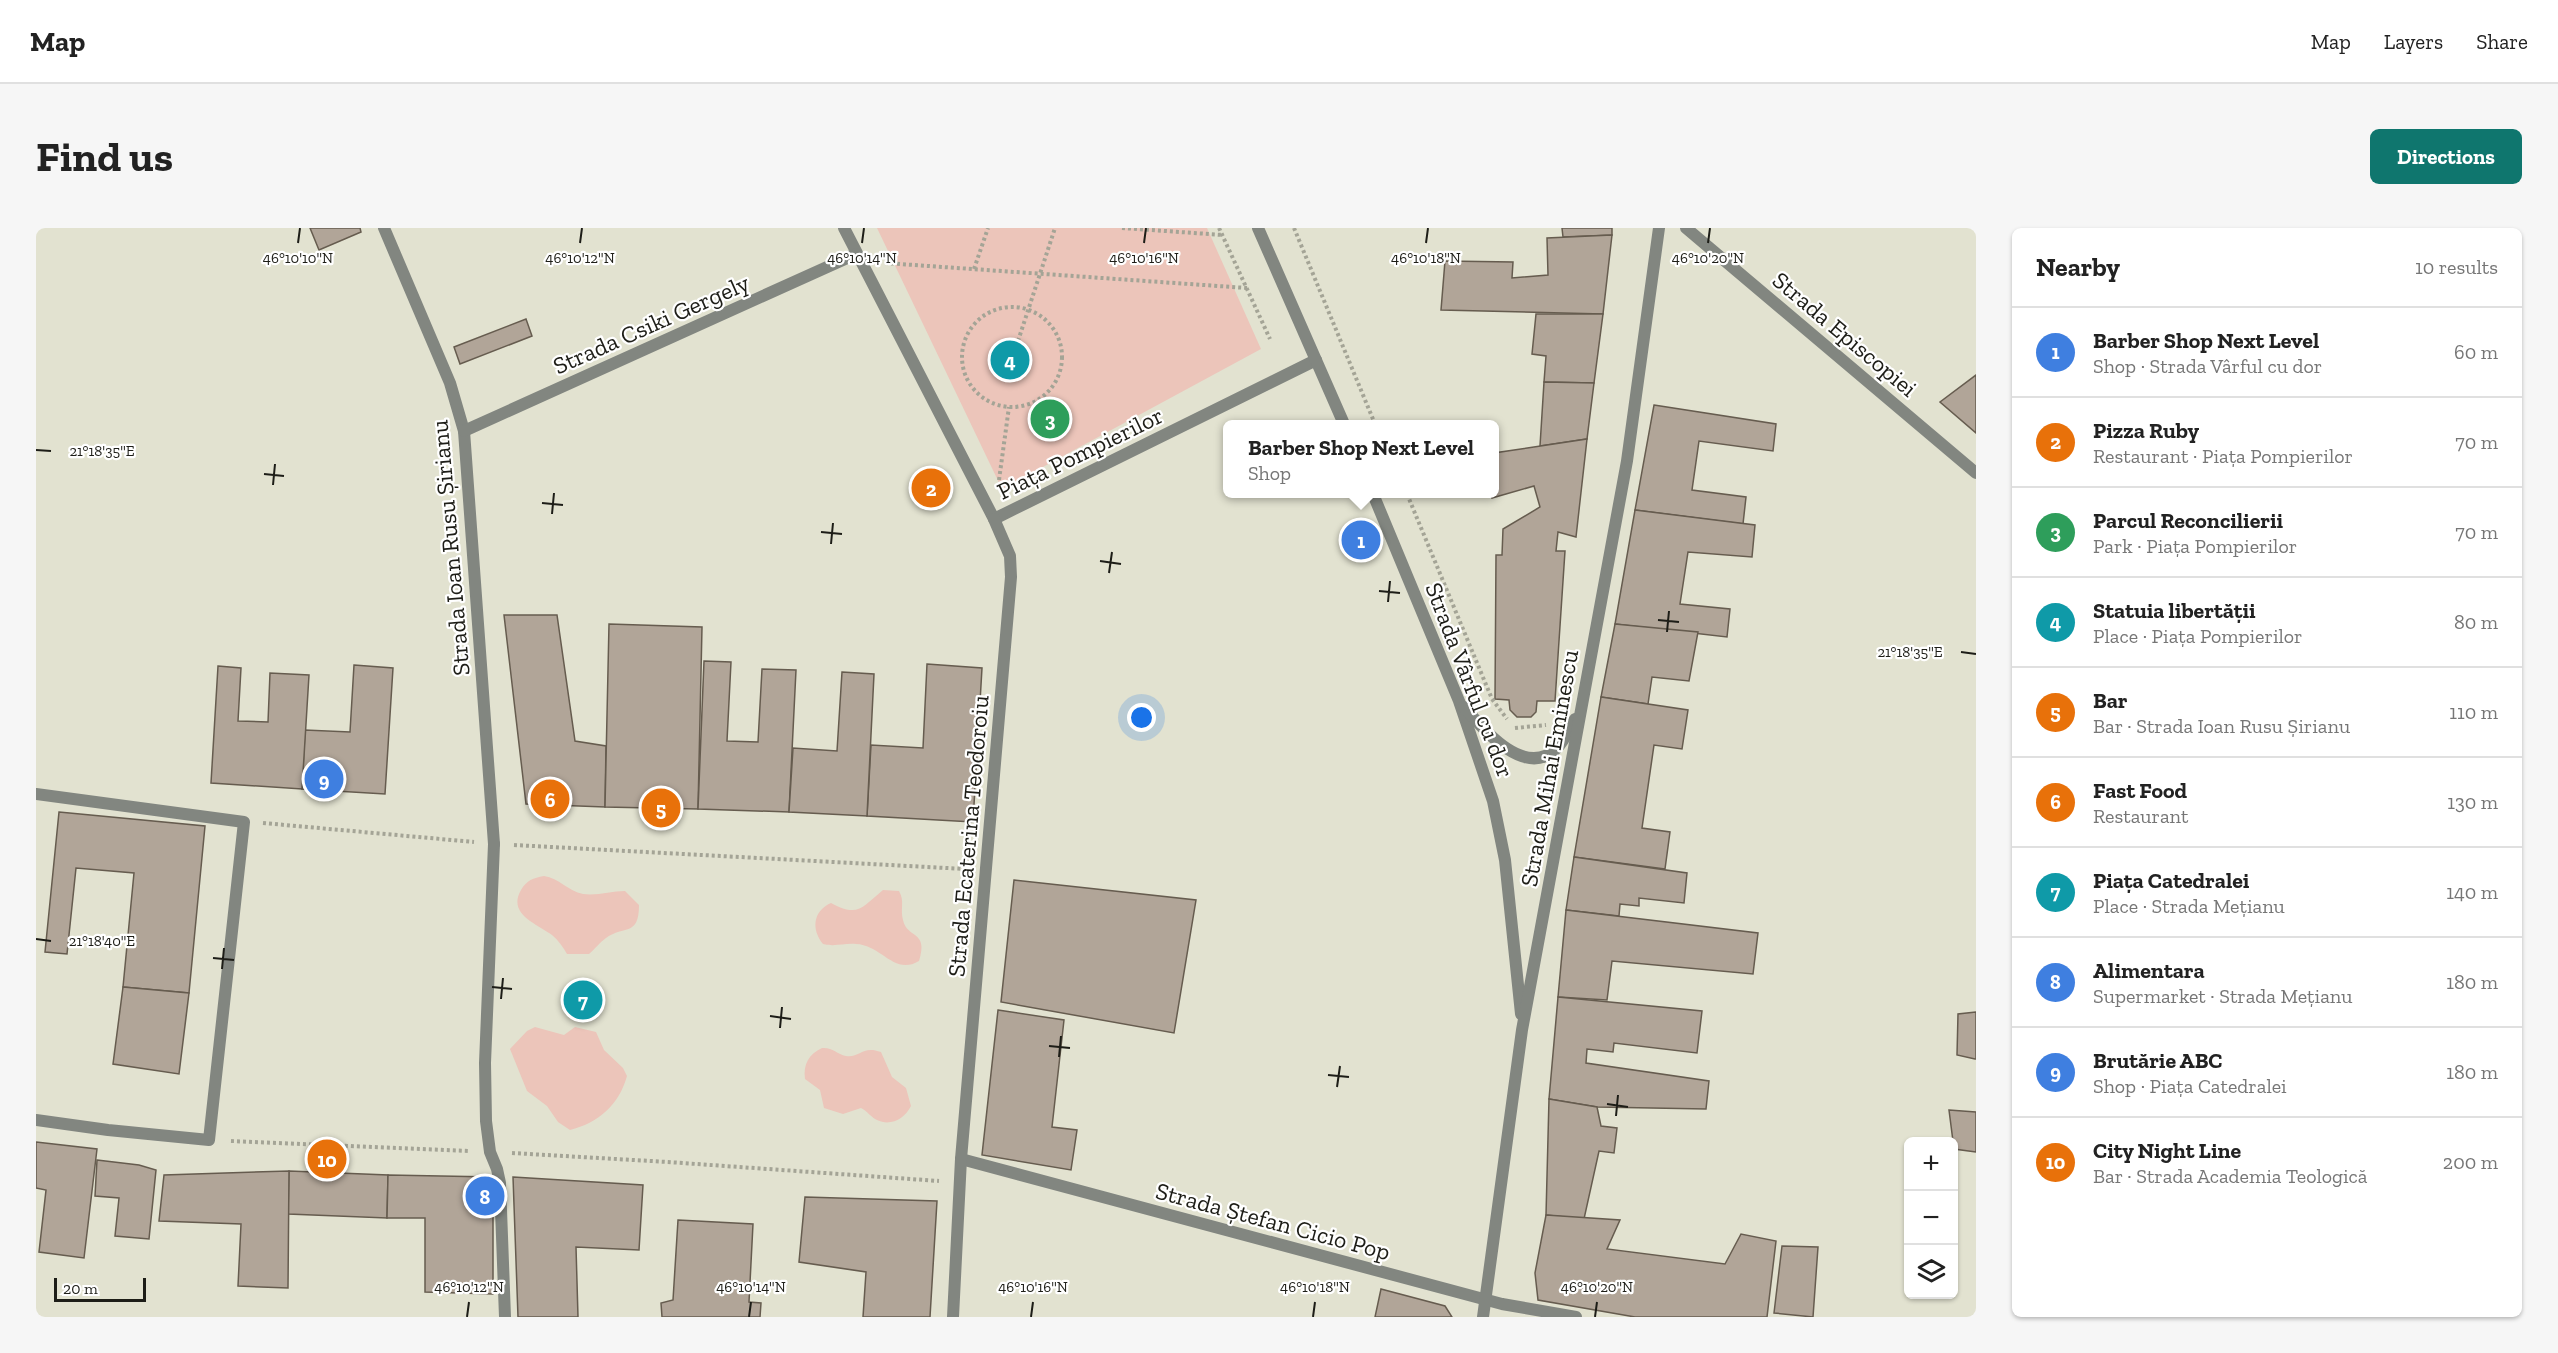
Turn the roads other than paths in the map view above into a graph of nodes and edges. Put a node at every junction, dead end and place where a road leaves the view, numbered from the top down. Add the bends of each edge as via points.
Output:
1 (384, 228) edge
2 (844, 228) edge
3 (1258, 228) edge
4 (1659, 228) edge
5 (1686, 228) edge
6 (858, 258) junction
7 (1317, 360) junction
8 (1342, 420) edge
9 (464, 431) junction
10 (1976, 473) edge
11 (1375, 498) edge
12 (994, 519) junction
13 (1459, 701) junction
14 (1581, 708) junction
15 (36, 794) edge
16 (1522, 1030) junction
17 (36, 1120) edge
18 (960, 1159) junction
19 (1487, 1300) junction
20 (505, 1317) edge
21 (952, 1317) edge
22 (1483, 1317) edge
23 (1576, 1317) edge

1 - 9 street, Strada Ioan Rusu Șirianu via 450,383
2 - 6 street, Piața Pompierilor
3 - 7 street
4 - 14 street, Strada Mihai Eminescu via 1627,461
5 - 10 street, Strada Episcopiei
6 - 9 street, Strada Csiki Gergely
6 - 12 street, Piața Pompierilor
7 - 8 street
7 - 12 street, Piața Pompierilor
9 - 20 street, Strada Ioan Rusu Șirianu via 494,844 486,1121 500,1183
11 - 13 street, Strada Vârful cu dor
12 - 18 street, Strada Ecaterina Teodoroiu via 1010,556 1011,577
13 - 14 street via 1491,738 1528,757 1546,755 1556,749
13 - 16 street, Strada Vârful cu dor via 1493,801 1505,860
14 - 16 street, Strada Mihai Eminescu
15 - 17 street via 244,822 209,1140
16 - 19 street, Strada Mihai Eminescu
18 - 19 street, Strada Ștefan Cicio Pop
18 - 21 street, Strada Ecaterina Teodoroiu
19 - 22 street, Strada Mihai Eminescu
19 - 23 street, Strada Ștefan Cicio Pop

